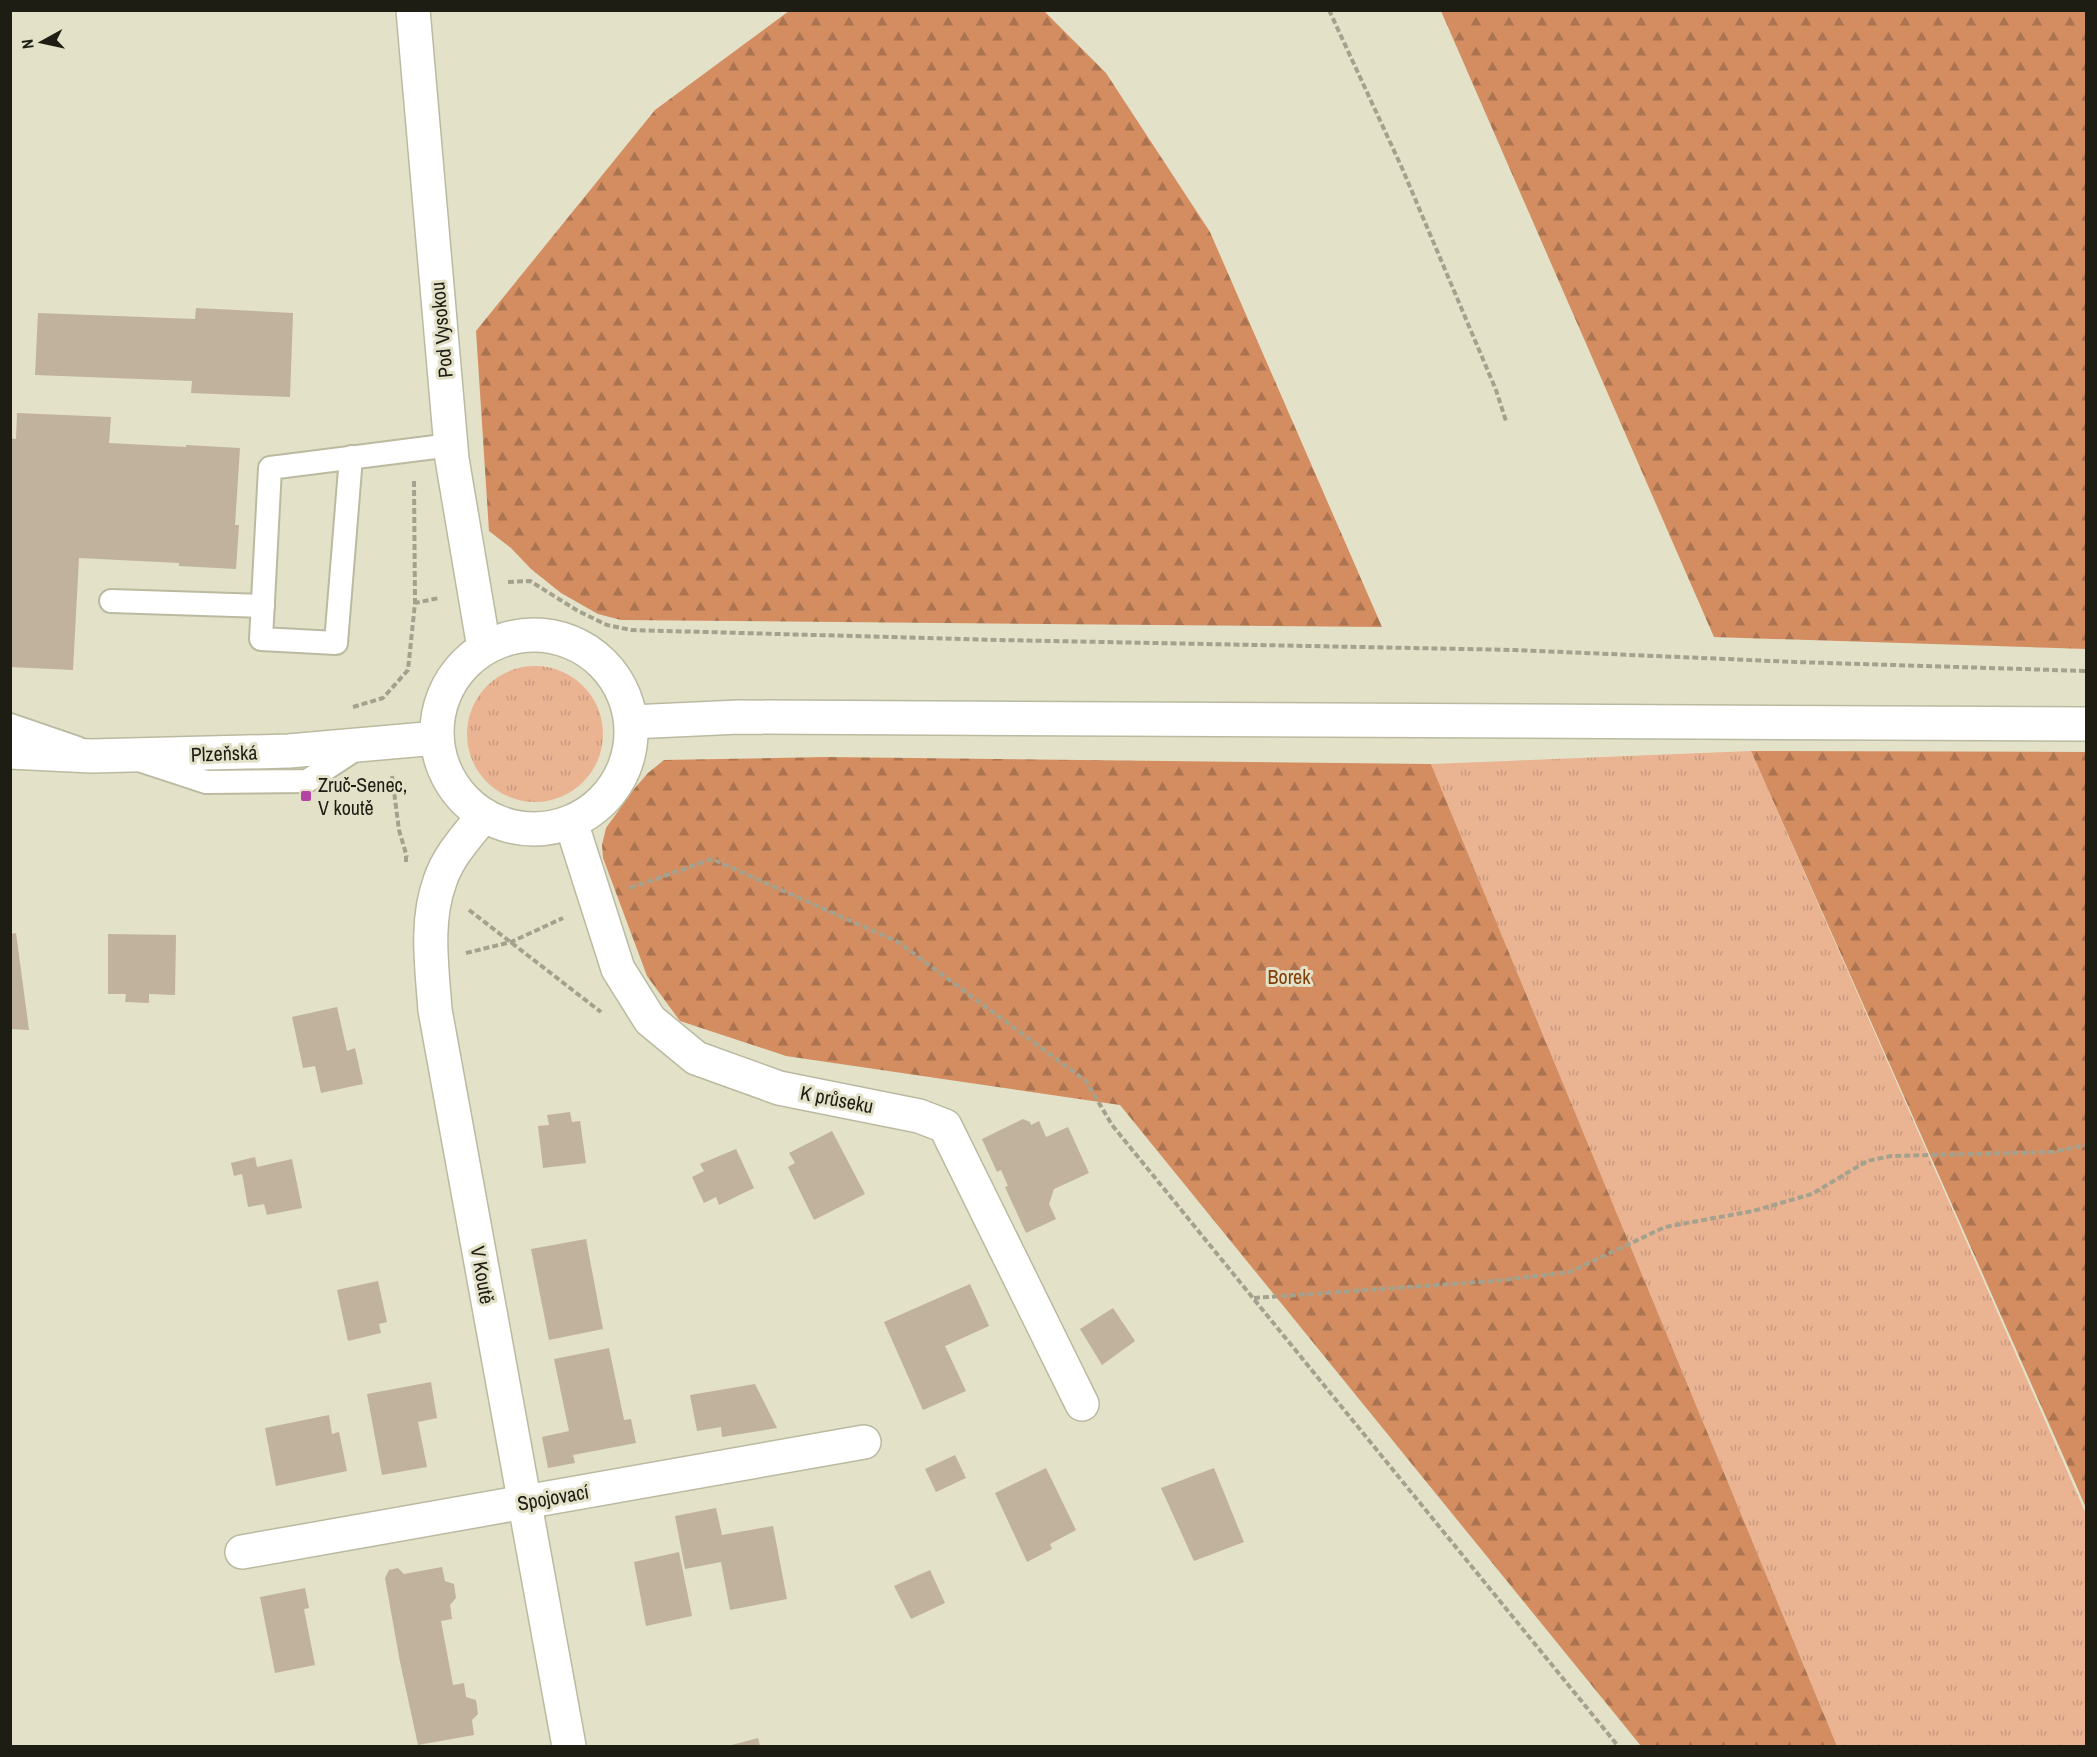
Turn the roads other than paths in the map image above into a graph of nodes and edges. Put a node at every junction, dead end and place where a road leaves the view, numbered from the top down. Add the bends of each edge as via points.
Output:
1 (412, 10) edge
2 (451, 445) junction
3 (351, 458) junction
4 (111, 601) dead end
5 (263, 606) junction
6 (484, 648) junction
7 (631, 722) junction
8 (2086, 724) edge
9 (10, 725) edge
10 (437, 738) junction
11 (10, 752) edge
12 (114, 756) junction
13 (484, 815) junction
14 (571, 822) junction
15 (1082, 1404) dead end
16 (864, 1442) dead end
17 (525, 1502) junction
18 (242, 1552) dead end
19 (569, 1746) edge

1 - 2 street, Pod Vysokou
2 - 3 lane
2 - 6 street, Pod Vysokou
3 - 5 lane via 270,468
3 - 5 lane via 336,643 261,639
4 - 5 lane
6 - 7 street via 514,637 546,635 587,650 604,663 617,681
6 - 10 street via 467,661 444,697
7 - 8 street via 763,717
7 - 14 street via 627,763 618,782 590,812
9 - 12 lane
10 - 12 street, Plzeňská via 289,751
10 - 13 street via 447,774 463,797
11 - 12 street, Plzeňská
13 - 14 street via 505,825 527,829
13 - 17 street, V Koutě via 459,845 440,880 430,922 435,1010
14 - 15 street, K průseku via 618,969 650,1020 696,1058 779,1088 919,1116 945,1126
16 - 17 street, Spojovací
17 - 18 street, Spojovací
17 - 19 street, V Koutě

